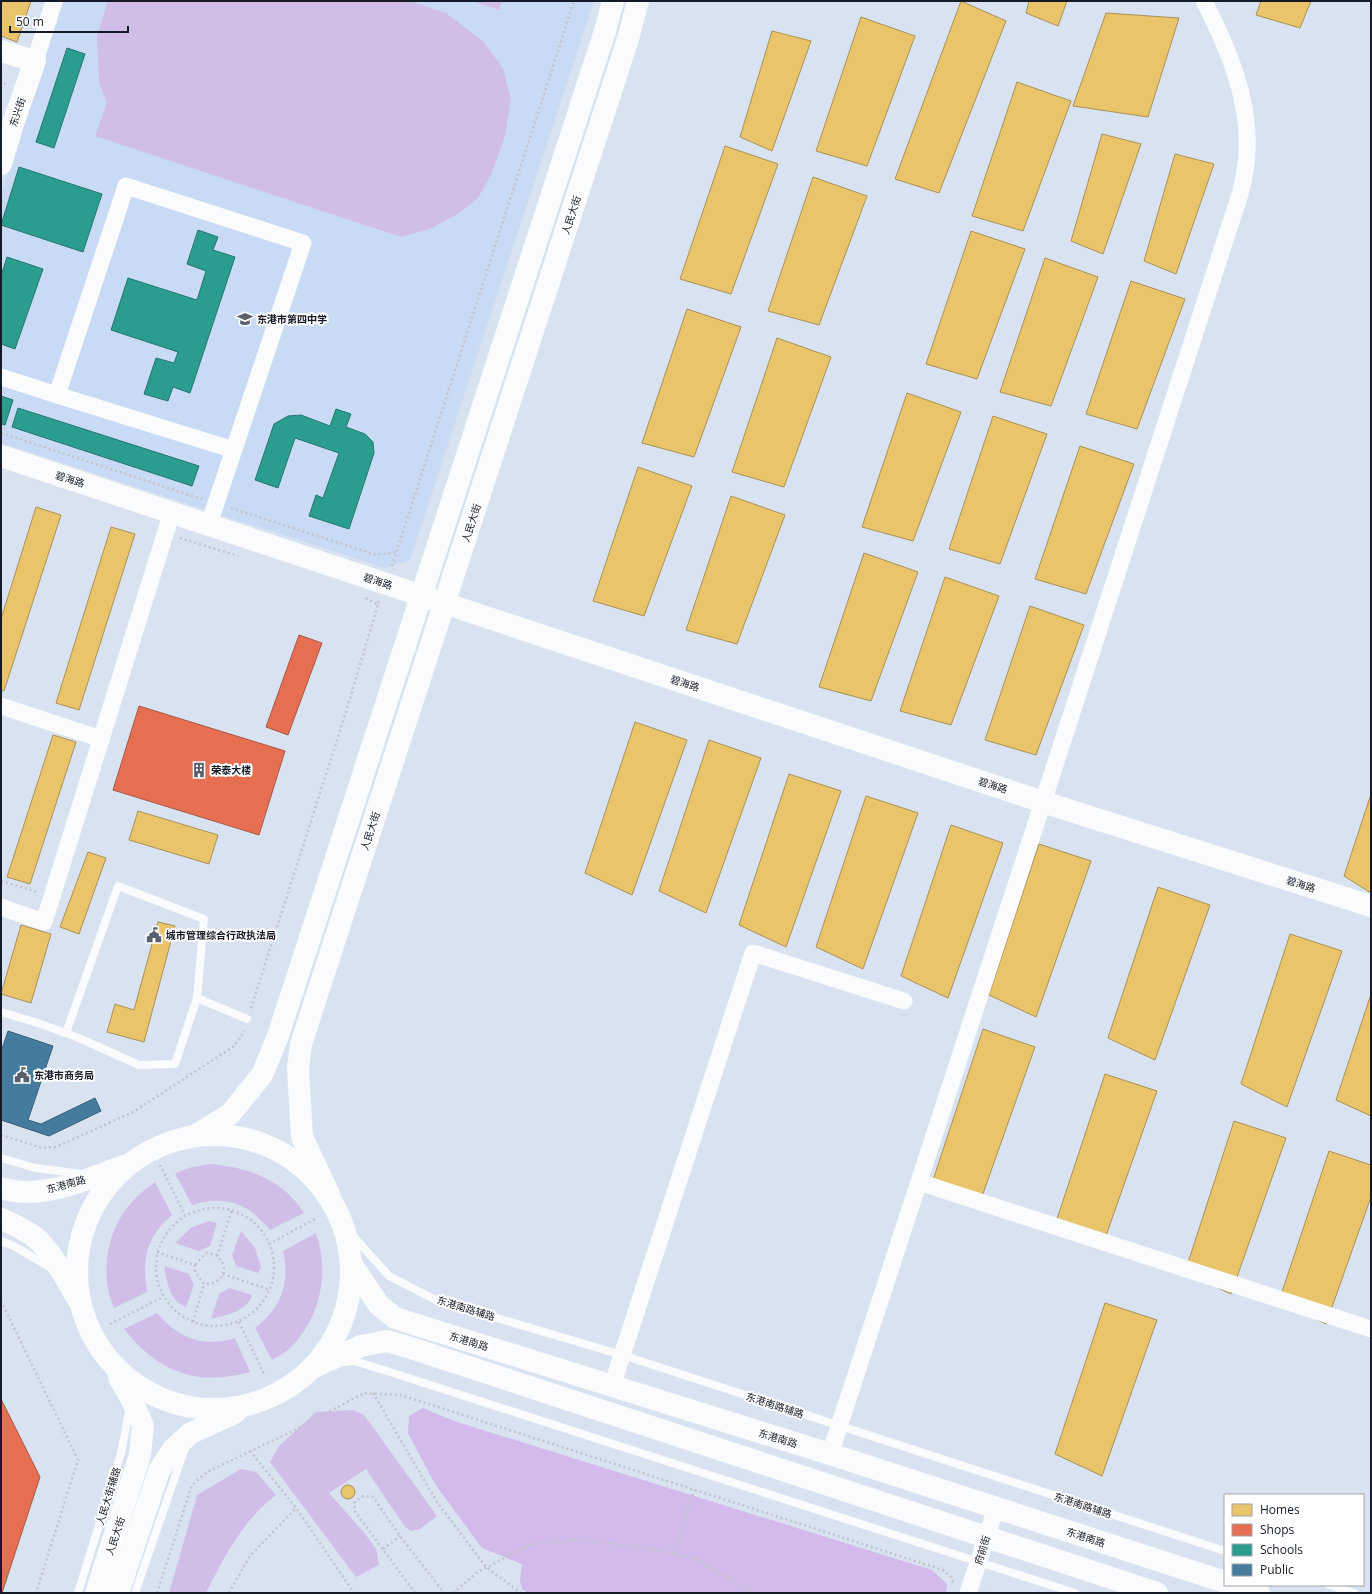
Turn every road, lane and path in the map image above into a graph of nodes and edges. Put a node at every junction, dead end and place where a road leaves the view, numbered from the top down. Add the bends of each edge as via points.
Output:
1 (54, 1) edge
2 (574, 1) edge
3 (613, 1) edge
4 (638, 1) edge
5 (1204, 1) edge
6 (1, 51) edge
7 (35, 61) junction
8 (1, 164) edge
9 (1, 377) edge
10 (57, 394) junction
11 (1, 433) edge
12 (234, 450) junction
13 (1, 456) edge
14 (216, 503) junction
15 (172, 512) junction
16 (208, 524) junction
17 (397, 552) junction
18 (386, 583) junction
19 (421, 595) junction
20 (445, 603) junction
21 (1, 706) edge
22 (101, 739) junction
23 (1043, 802) junction
24 (1, 881) edge
25 (40, 885) dead end
26 (1371, 906) edge
27 (1, 907) edge
28 (197, 998) junction
29 (904, 1001) dead end
30 (1, 1012) edge
31 (247, 1018) junction
32 (66, 1033) junction
33 (1, 1135) edge
34 (196, 1135) junction
35 (1, 1158) edge
36 (128, 1164) junction
37 (160, 1165) dead end
38 (95, 1176) junction
39 (919, 1182) junction
40 (1, 1188) edge
41 (329, 1194) junction
42 (232, 1210) junction
43 (185, 1215) junction
44 (1, 1219) edge
45 (315, 1219) dead end
46 (345, 1227) junction
47 (1, 1241) edge
48 (269, 1244) junction
49 (157, 1252) junction
50 (217, 1256) junction
51 (195, 1264) junction
52 (352, 1265) junction
53 (223, 1274) junction
54 (63, 1275) junction
55 (204, 1284) junction
56 (270, 1290) junction
57 (163, 1297) junction
58 (1, 1301) edge
59 (79, 1301) junction
60 (193, 1322) junction
61 (239, 1322) junction
62 (110, 1324) dead end
63 (1371, 1329) edge
64 (622, 1355) junction
65 (112, 1366) junction
66 (314, 1367) junction
67 (264, 1374) dead end
68 (612, 1386) junction
69 (372, 1393) junction
70 (131, 1398) junction
71 (252, 1405) junction
72 (839, 1426) junction
73 (191, 1433) junction
74 (250, 1451) junction
75 (830, 1454) junction
76 (694, 1490) junction
77 (296, 1508) junction
78 (996, 1508) junction
79 (400, 1536) junction
80 (986, 1537) junction
81 (383, 1549) junction
82 (1224, 1551) edge
83 (674, 1554) junction
84 (978, 1562) junction
85 (486, 1567) junction
86 (1224, 1582) edge
87 (1237, 1586) edge
88 (1332, 1586) edge
89 (961, 1590) edge
90 (36, 1593) edge
91 (78, 1593) edge
92 (96, 1593) edge
93 (118, 1593) edge
94 (135, 1593) edge
95 (157, 1593) edge
96 (229, 1593) edge
97 (354, 1593) edge
98 (415, 1593) edge
99 (444, 1593) edge
100 (453, 1593) edge
101 (521, 1593) edge
102 (750, 1593) edge
103 (988, 1593) edge
104 (993, 1593) edge
105 (1075, 1593) edge
106 (1157, 1593) edge
107 (1259, 1593) edge
108 (1354, 1593) edge

1 - 7 street
2 - 17 path
3 - 19 main road
4 - 20 main road, 人民大街 via 628,39
5 - 23 street via 1224,43 1239,86 1247,132 1241,191
6 - 7 main road
7 - 8 main road, 东兴街
9 - 10 street
10 - 12 street
10 - 12 street via 126,186 303,243
11 - 14 path
12 - 14 street
13 - 15 main road, 碧海路
14 - 16 street
14 - 17 path via 376,555
15 - 16 main road, 碧海路
15 - 22 street
16 - 18 main road, 碧海路
17 - 18 path
18 - 19 main road, 碧海路
18 - 31 path
19 - 20 main road, 碧海路
19 - 34 main road via 278,1036 262,1075 230,1114
20 - 23 main road, 碧海路
20 - 41 main road, 人民大街 via 301,1044 298,1069 302,1137
21 - 22 street
22 - 27 street via 44,922
23 - 26 main road, 碧海路
23 - 39 street
24 - 25 path via 37,892
28 - 31 lane
28 - 32 lane via 175,1064 139,1065
28 - 32 lane via 204,919 118,886
29 - 64 street via 753,953
30 - 32 lane
31 - 33 path via 241,1037 233,1047 133,1112 56,1147 42,1148
34 - 36 main road via 159,1146
34 - 41 main road via 233,1135 270,1146 301,1164
35 - 38 lane via 36,1168
36 - 38 main road, 东港南路
36 - 59 main road via 102,1192 83,1228 76,1264
37 - 43 path
38 - 40 main road, 东港南路 via 62,1187 35,1192
39 - 63 street
39 - 72 street
41 - 46 main road, 人民大街
42 - 43 path via 202,1208
42 - 48 path via 240,1212 256,1223
42 - 50 path
43 - 49 path via 170,1227
44 - 54 main road via 40,1242
45 - 48 path
46 - 52 main road, 人民大街
46 - 64 lane, 东港南路辅路 via 389,1276 436,1300
47 - 54 lane
48 - 56 path via 274,1256 274,1275
49 - 51 path
49 - 57 path via 157,1283
50 - 51 path via 208,1253
50 - 53 path via 224,1267
51 - 55 path via 195,1272
52 - 66 main road via 349,1301 337,1336
52 - 68 main road, 东港南路 via 379,1305 395,1318
53 - 55 path via 219,1281 211,1285
53 - 56 path
54 - 59 main road
55 - 60 path
56 - 61 path via 256,1310
57 - 60 path via 180,1316
57 - 62 path
58 - 90 path via 78,1460
59 - 65 main road via 91,1336
60 - 61 path via 198,1325 219,1327
61 - 67 path
64 - 68 street
64 - 72 lane, 东港南路辅路
65 - 70 main road, 人民大街
65 - 71 main road via 143,1391 177,1405 214,1410
66 - 71 main road via 286,1390
66 - 80 main road via 362,1346 387,1341
66 - 84 lane via 354,1361
68 - 75 main road, 东港南路
69 - 74 path via 364,1393
69 - 76 path via 401,1396
69 - 85 path via 437,1502
70 - 91 lane, 人民大街辅路 via 121,1453
70 - 92 main road, 人民大街 via 142,1426 140,1455
71 - 73 main road
72 - 75 street
72 - 82 lane, 东港南路辅路
73 - 93 main road via 173,1449 159,1471
73 - 94 lane via 176,1469
74 - 77 path
74 - 95 path via 207,1472 192,1485
75 - 78 main road, 东港南路
76 - 83 path
76 - 89 path via 943,1570
77 - 96 path via 250,1556
77 - 97 path
78 - 80 street, 府前街
78 - 86 main road, 东港南路
79 - 81 path
79 - 81 path via 373,1497 364,1496 355,1501 354,1510
79 - 99 path
80 - 84 street, 府前街
80 - 106 main road
81 - 98 path
83 - 85 path via 643,1547 581,1540 531,1544
83 - 102 path via 695,1558
84 - 89 street, 府前街
84 - 105 lane
85 - 100 path
85 - 101 path
87 - 107 main road
88 - 108 lane
103 - 104 path

